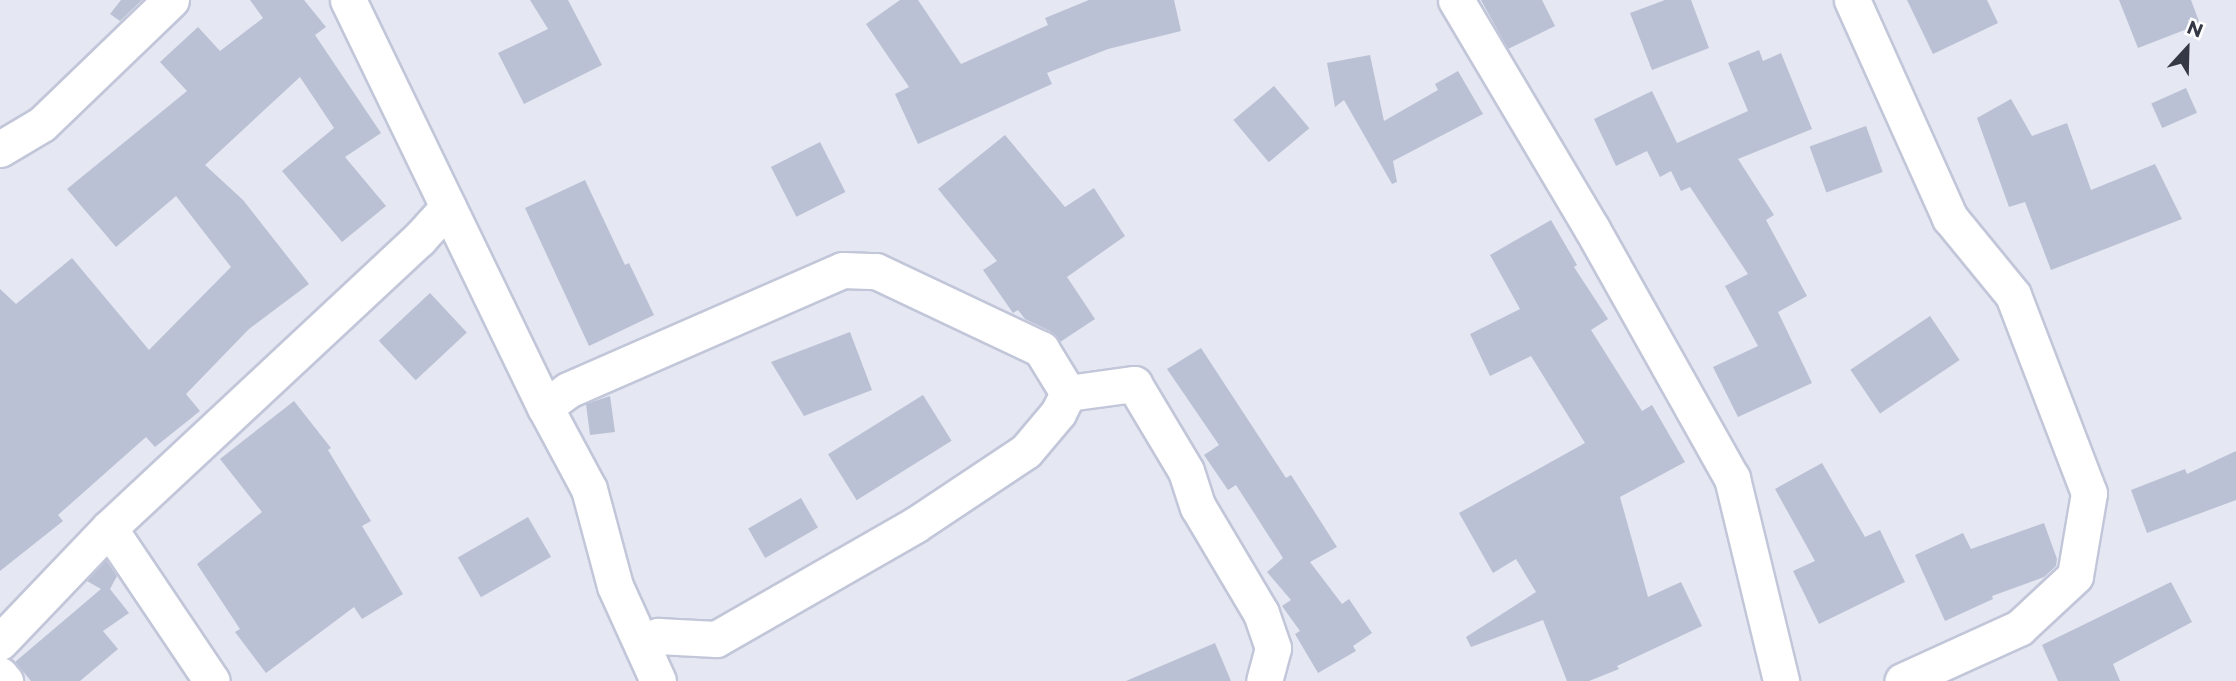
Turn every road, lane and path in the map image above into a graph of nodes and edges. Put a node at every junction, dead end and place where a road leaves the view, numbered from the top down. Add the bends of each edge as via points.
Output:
1 (172, 0) edge
2 (348, 0) edge
3 (1456, 0) edge
4 (1852, 0) edge
5 (0, 149) edge
6 (448, 206) junction
7 (1068, 393) junction
8 (545, 407) junction
9 (109, 528) junction
10 (0, 642) edge
11 (643, 647) junction
12 (0, 675) edge
13 (5, 681) edge
14 (212, 681) edge
15 (658, 681) edge
16 (1264, 681) edge
17 (1781, 681) edge
18 (1902, 681) edge

1 - 5 street via 42,124
2 - 6 street
3 - 17 street via 1732,478
4 - 18 street via 1950,218 2013,295 2089,493 2075,576 2019,628
6 - 8 street
6 - 9 street via 419,239
7 - 8 street via 1041,349 902,281 876,271 843,270 568,390
7 - 11 street via 1058,413 1026,451 915,525 716,639 658,636
7 - 16 street via 1134,384 1186,471 1198,508 1261,613 1273,648
8 - 11 street via 589,489 615,586
9 - 10 street
9 - 14 street
11 - 15 street
12 - 13 street

